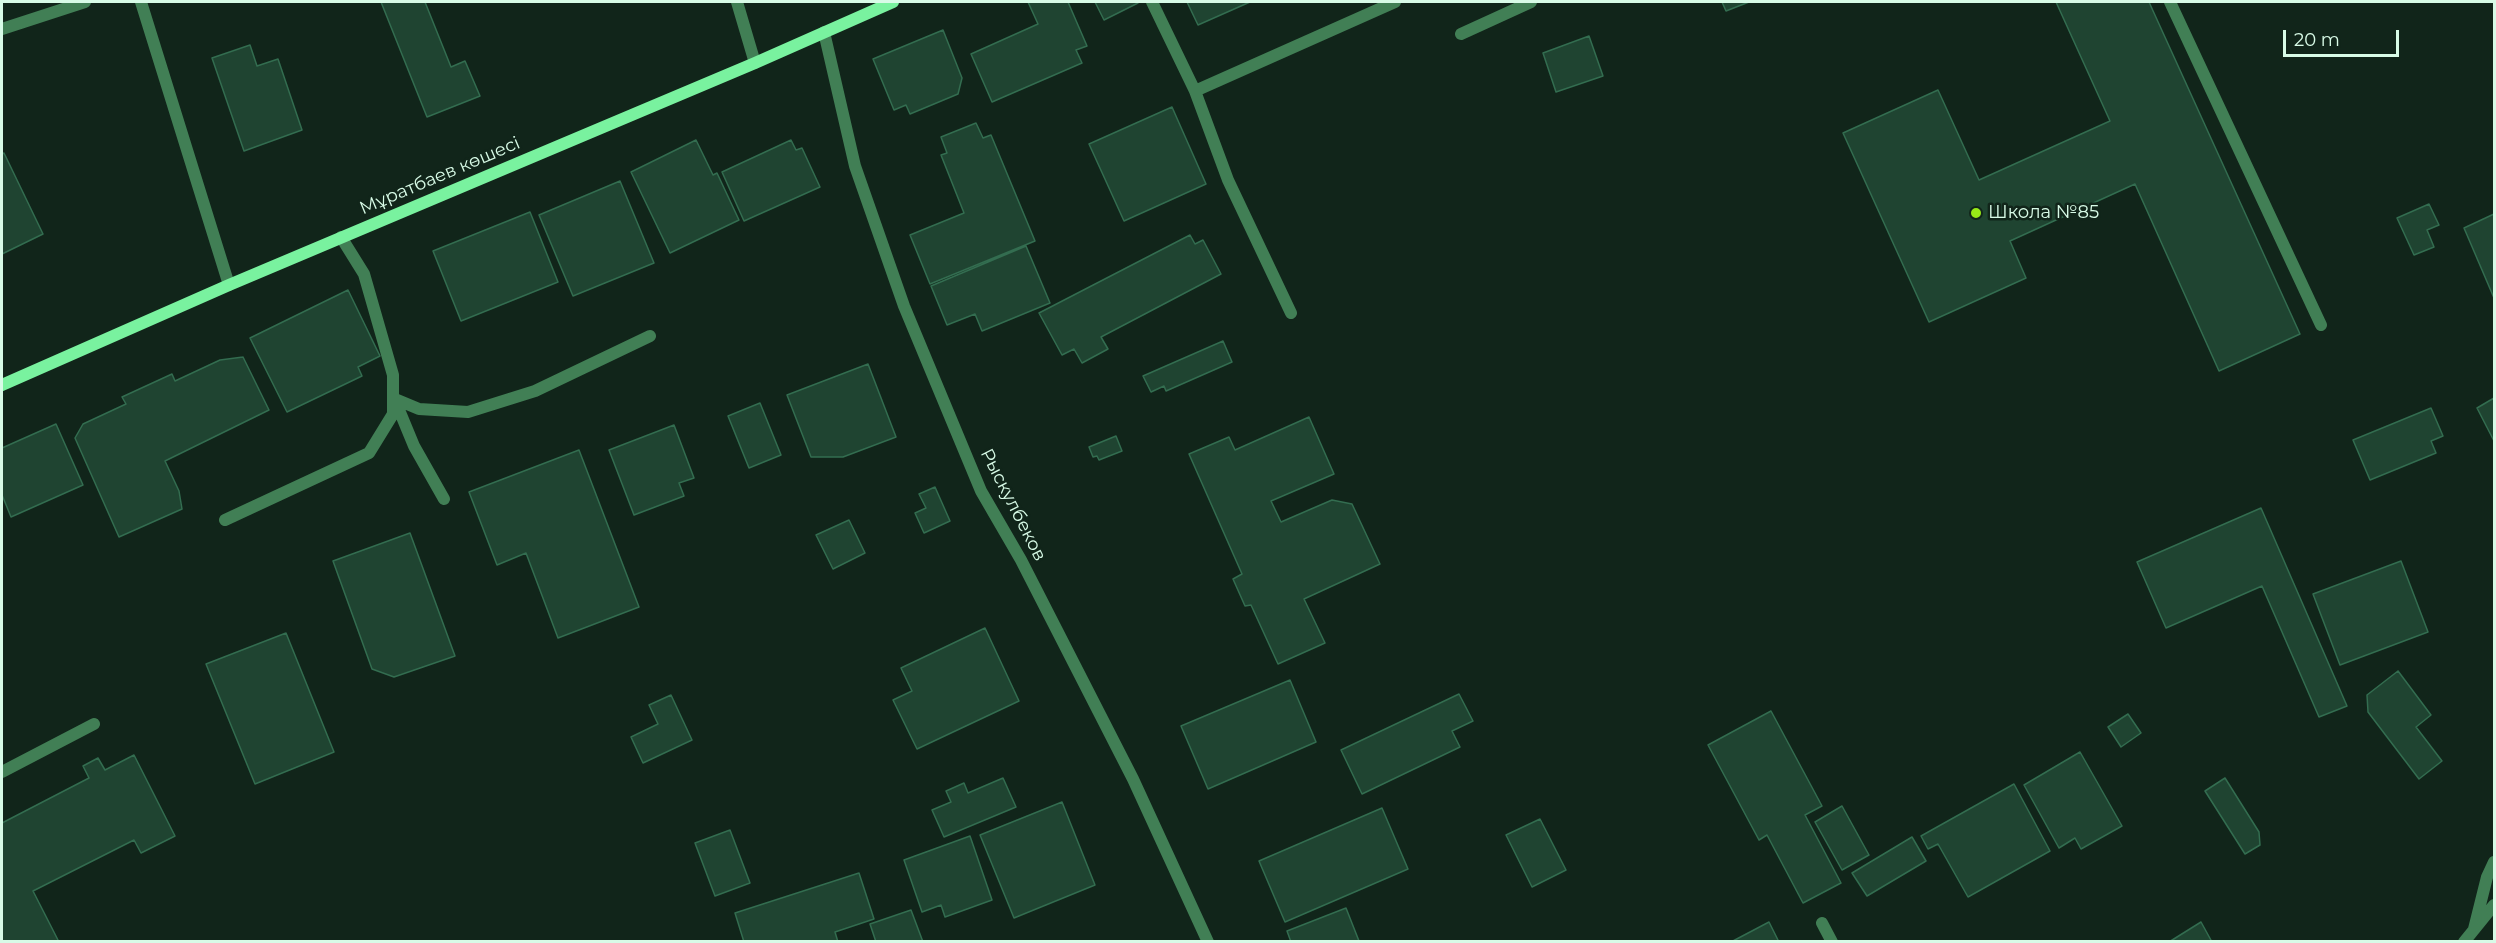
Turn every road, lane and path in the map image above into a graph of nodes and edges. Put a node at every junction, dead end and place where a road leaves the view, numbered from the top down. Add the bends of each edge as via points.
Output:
1 (85, 2) edge
2 (141, 2) edge
3 (737, 2) edge
4 (893, 2) edge
5 (1152, 2) edge
6 (1395, 2) edge
7 (1531, 2) edge
8 (2170, 2) edge
9 (2, 29) edge
10 (824, 32) junction
11 (1461, 34) dead end
12 (755, 63) junction
13 (1195, 91) junction
14 (341, 237) junction
15 (229, 285) junction
16 (1291, 313) dead end
17 (2321, 325) dead end
18 (650, 336) dead end
19 (2, 385) edge
20 (395, 399) junction
21 (444, 499) dead end
22 (225, 520) dead end
23 (94, 724) dead end
24 (2, 772) edge
25 (2494, 862) edge
26 (2494, 905) edge
27 (1822, 923) dead end
28 (2474, 930) junction
29 (1206, 938) edge
30 (1193, 942) edge
31 (1832, 942) edge
32 (2464, 942) edge

1 - 9 street
2 - 15 street
3 - 12 street
4 - 10 street, Мұратбаев көшесі
5 - 13 street
6 - 13 street
7 - 11 street
8 - 17 street
10 - 12 street, Мұратбаев көшесі
10 - 29 street, Рыскулбеков via 855,166 904,306 981,491 1021,560 1133,779
12 - 14 street, Мұратбаев көшесі
13 - 16 street via 1228,180
14 - 15 street, Мұратбаев көшесі
14 - 20 street via 364,274 393,375
15 - 19 street, Мұратбаев көшесі
18 - 20 street via 535,391 468,411 419,409
20 - 21 street via 414,446
20 - 22 street via 393,414 369,453
23 - 24 street
25 - 28 street
26 - 28 street
27 - 31 street
28 - 32 street
29 - 30 street

